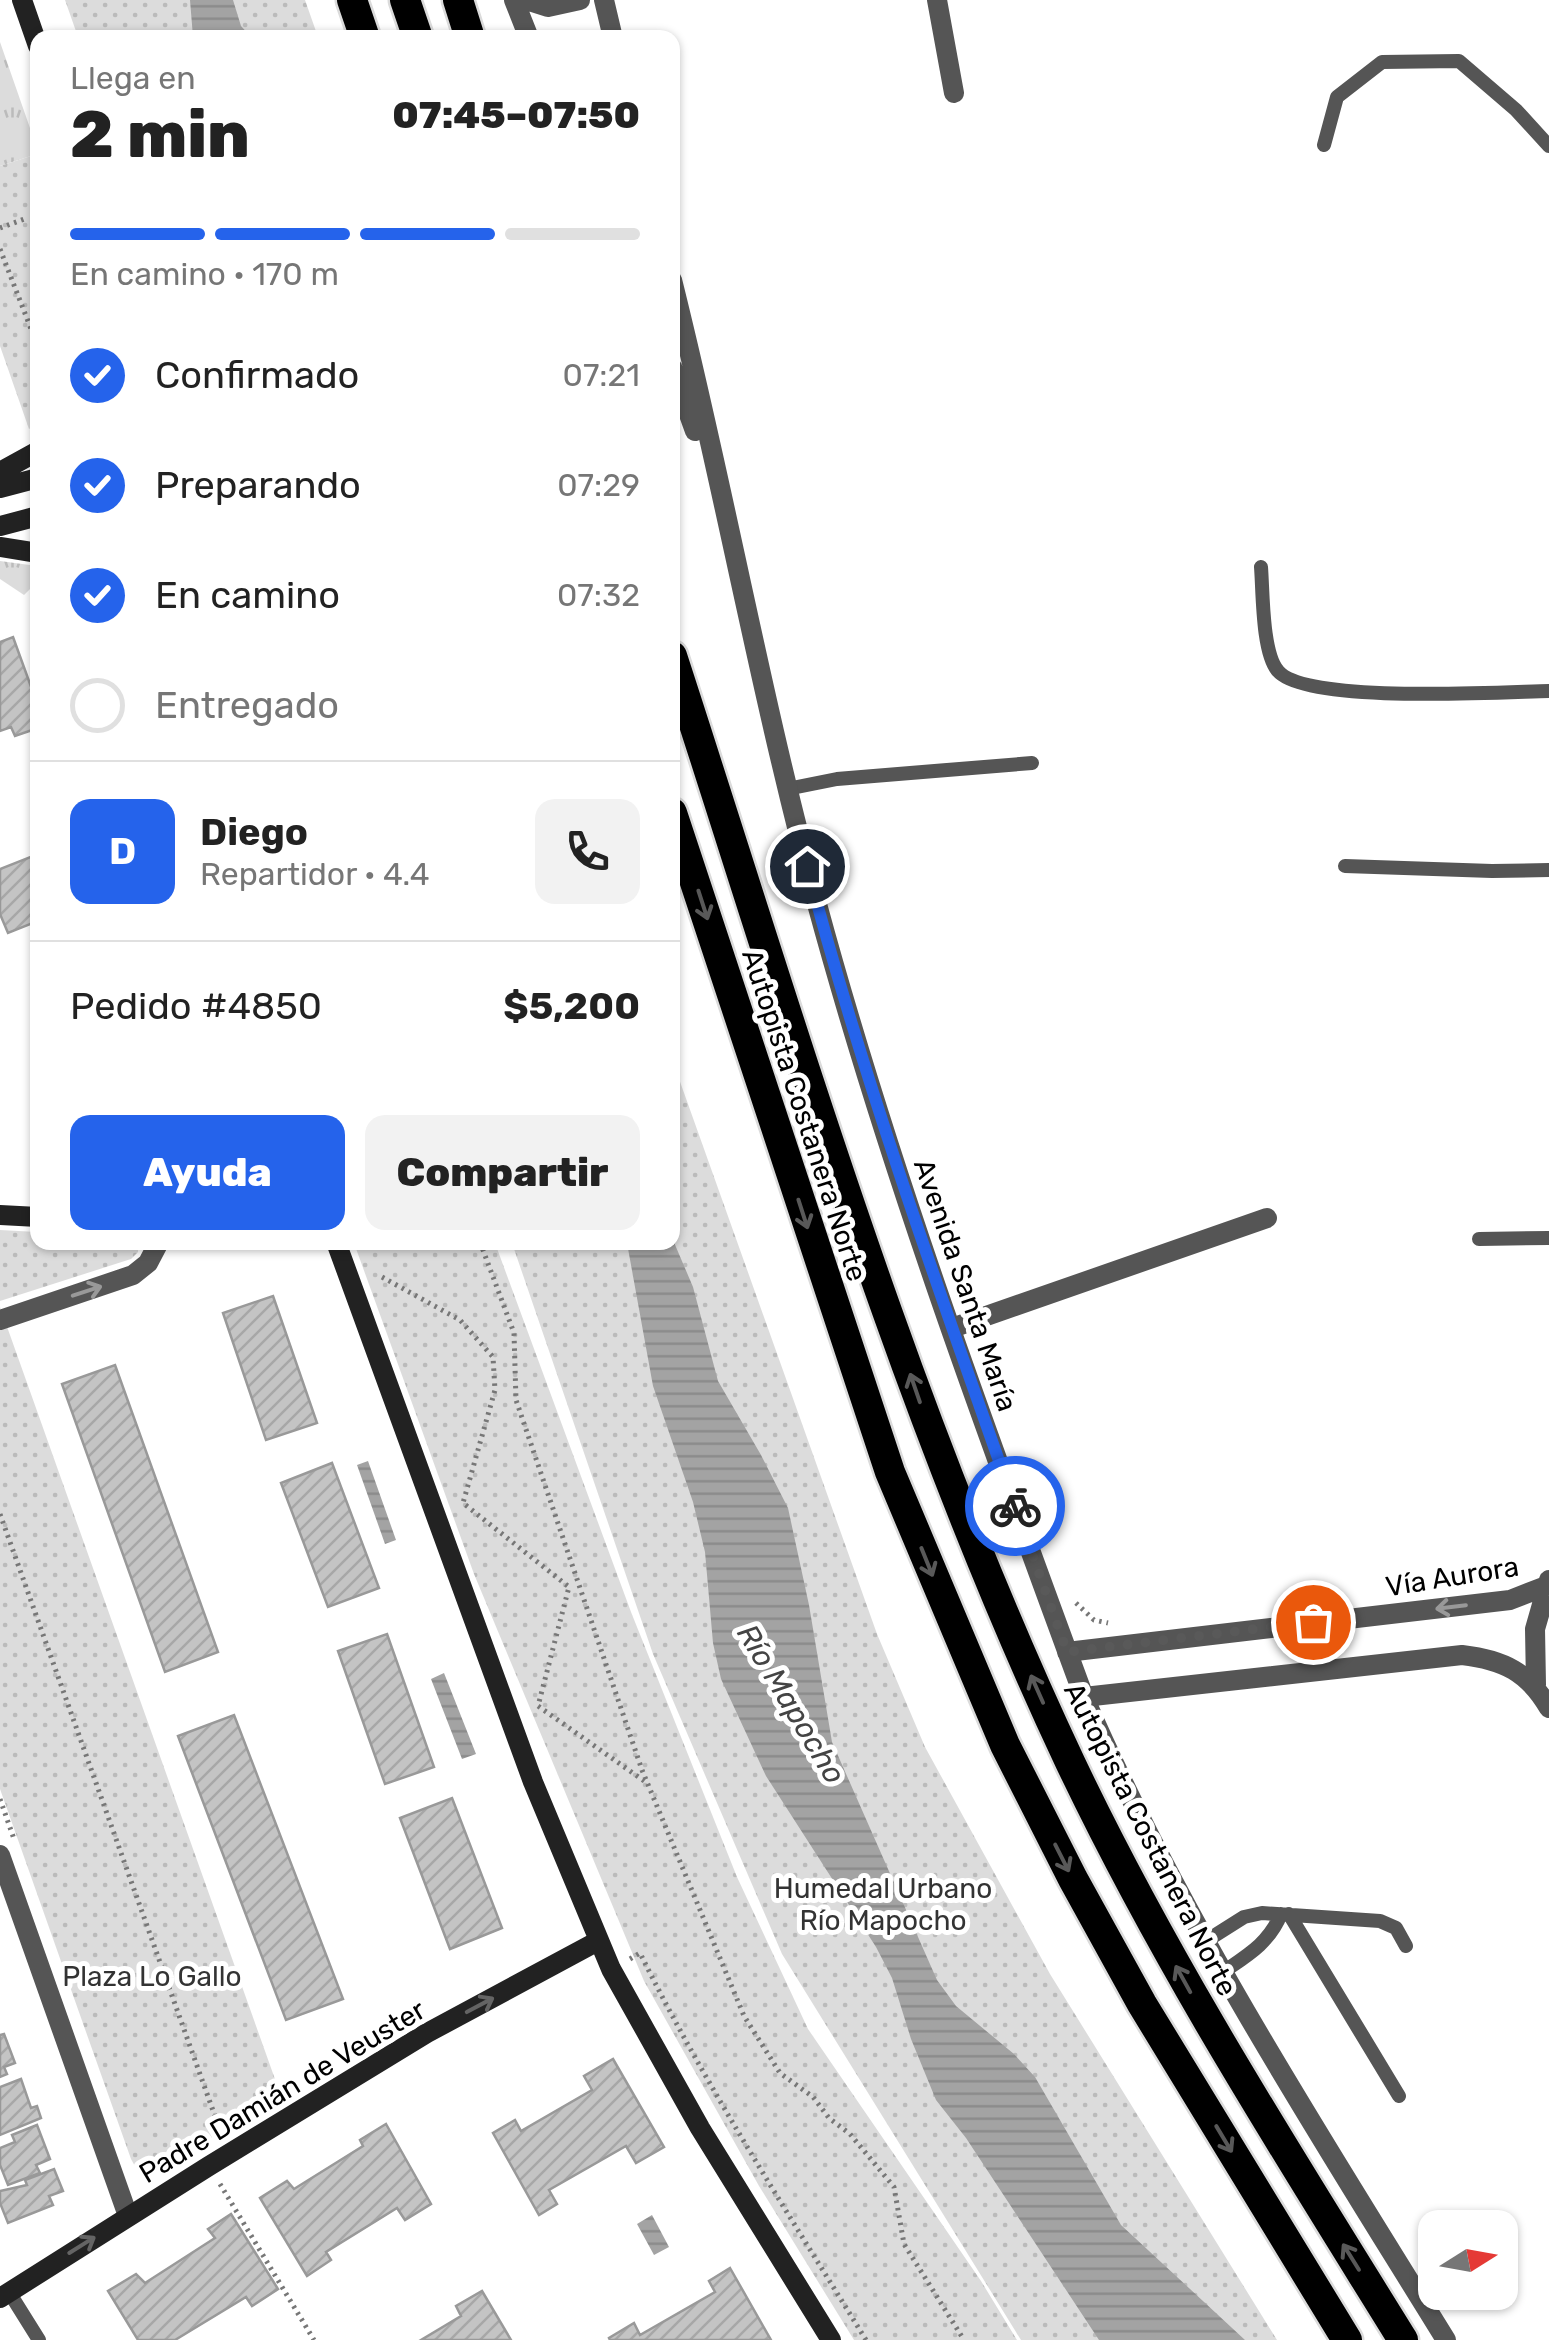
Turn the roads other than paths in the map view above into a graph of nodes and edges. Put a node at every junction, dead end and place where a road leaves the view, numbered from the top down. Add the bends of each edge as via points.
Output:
1 (22, 0) edge
2 (352, 0) edge
3 (405, 0) edge
4 (458, 0) edge
5 (514, 0) edge
6 (526, 0) edge
7 (580, 0) edge
8 (604, 0) edge
9 (938, 0) edge
10 (32, 30) edge
11 (362, 30) edge
12 (415, 30) edge
13 (467, 30) edge
14 (527, 30) edge
15 (611, 30) edge
16 (954, 93) dead end
17 (1324, 145) dead end
18 (1549, 146) edge
19 (680, 295) edge
20 (680, 389) edge
21 (30, 455) edge
22 (0, 472) edge
23 (30, 480) edge
24 (0, 488) edge
25 (726, 517) junction
26 (30, 518) edge
27 (0, 526) edge
28 (0, 547) edge
29 (30, 552) edge
30 (1261, 566) dead end
31 (680, 680) edge
32 (1549, 691) edge
33 (1032, 763) dead end
34 (787, 788) junction
35 (680, 836) edge
36 (1345, 866) dead end
37 (1549, 870) edge
38 (0, 1216) edge
39 (30, 1217) edge
40 (1267, 1218) dead end
41 (1549, 1238) edge
42 (1480, 1239) dead end
43 (154, 1250) edge
44 (339, 1250) edge
45 (0, 1320) edge
46 (952, 1328) junction
47 (1547, 1583) edge
48 (1067, 1652) junction
49 (1536, 1686) junction
50 (1084, 1697) junction
51 (1549, 1708) edge
52 (0, 1854) edge
53 (1285, 1914) junction
54 (598, 1941) junction
55 (1206, 1941) junction
56 (1406, 1946) dead end
57 (1223, 1972) junction
58 (1398, 2096) dead end
59 (128, 2216) junction
60 (4, 2295) edge
61 (39, 2340) edge
62 (830, 2340) edge
63 (1346, 2340) edge
64 (1403, 2340) edge
65 (1446, 2340) edge

1 - 10 street
2 - 11 highway
3 - 12 highway
4 - 13 highway
5 - 14 street
6 - 7 street via 548,7
8 - 15 street
9 - 16 street
17 - 18 lane via 1337,96 1382,62 1460,61
19 - 25 street, Avenida Santa María
20 - 25 street, Avenida Santa María
21 - 22 street
23 - 24 street
25 - 34 street, Avenida Santa María
26 - 27 street
28 - 29 street
30 - 32 lane via 1268,646 1277,671 1298,685 1409,695
64 -> 31 highway, Autopista Costanera Norte via 1189,1990 1087,1797 1018,1646 928,1427
33 - 34 lane
34 - 46 street, Avenida Santa María via 875,1103
35 -> 63 highway, Autopista Costanera Norte via 890,1472 1005,1745 1142,2004
36 - 37 lane
38 - 39 street
40 - 46 street
41 - 42 lane
45 -> 43 street via 133,1275
44 - 54 street
46 - 48 street, Avenida Santa María
47 -> 48 street, Vía Aurora via 1510,1600
47 - 49 street via 1535,1629
48 - 50 street, Avenida Santa María
49 - 50 street via 1498,1662 1462,1655
49 - 51 street
50 - 55 street, Avenida Santa María
52 - 59 street
53 - 55 lane via 1244,1918
53 - 56 lane via 1380,1921 1396,1928
53 - 57 lane via 1262,1944
53 - 58 lane
59 -> 54 street, Padre Damián de Veuster via 428,2034
54 - 62 street via 700,2128
55 - 57 street, Avenida Santa María
57 - 65 street, Avenida Santa María
60 -> 59 street, Padre Damián de Veuster
60 - 61 lane

